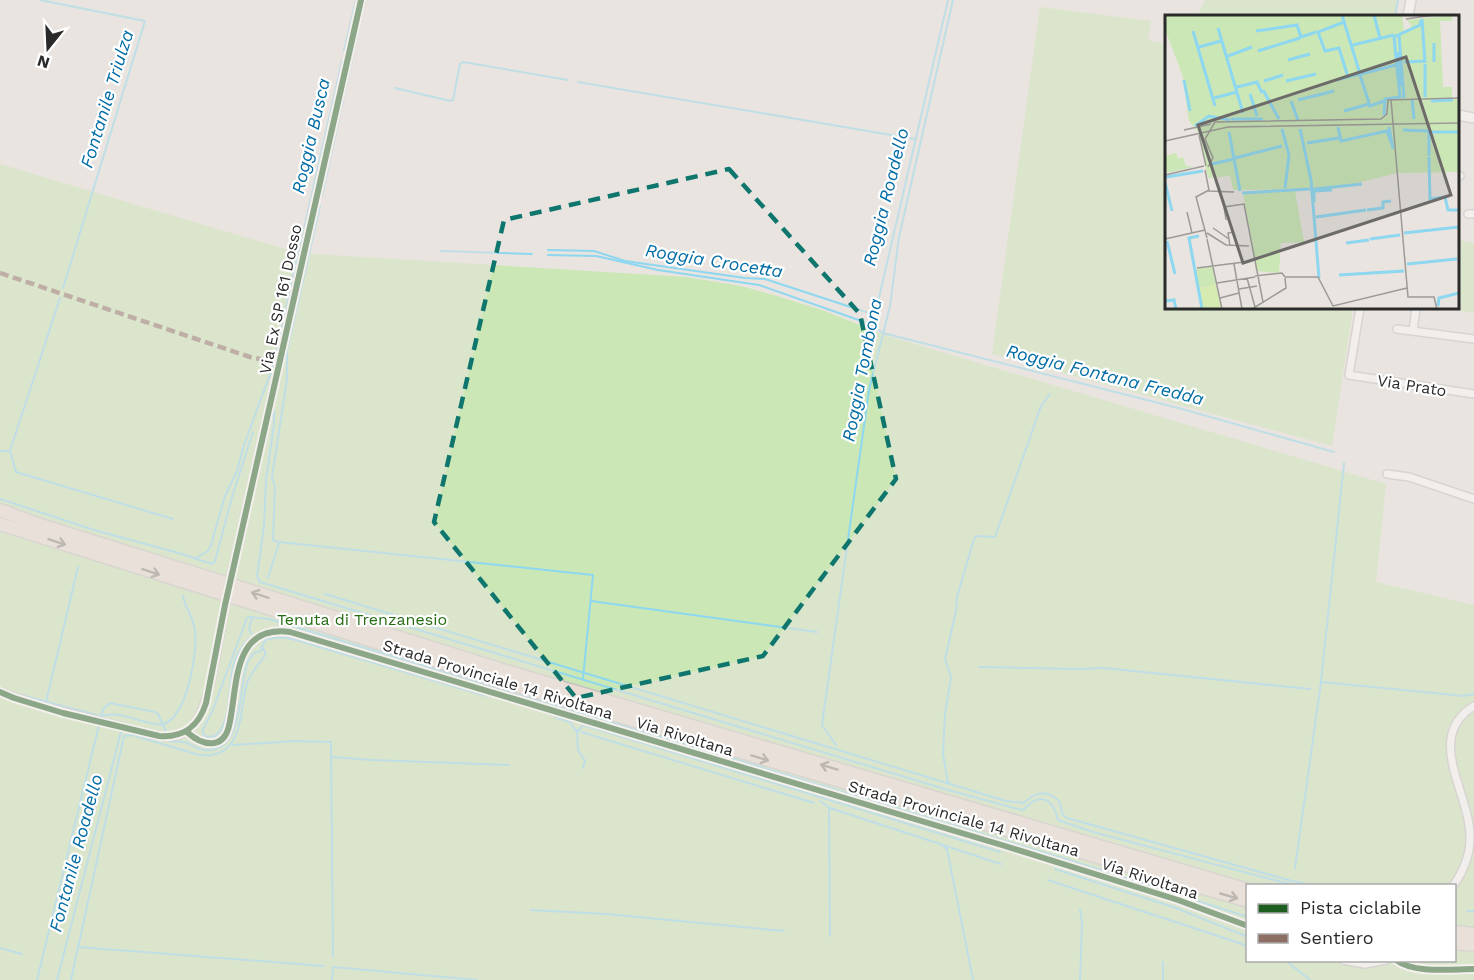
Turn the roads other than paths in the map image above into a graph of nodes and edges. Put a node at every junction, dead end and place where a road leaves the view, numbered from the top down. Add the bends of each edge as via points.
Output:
1 (361, 0) edge
2 (1410, 0) edge
3 (1408, 15) edge
4 (1459, 116) edge
5 (1474, 118) edge
6 (1360, 309) edge
7 (1416, 309) edge
8 (1397, 329) dead end
9 (1413, 331) junction
10 (1474, 339) edge
11 (1474, 394) edge
12 (1387, 474) dead end
13 (1474, 499) edge
14 (0, 511) edge
15 (0, 525) edge
16 (98, 549) junction
17 (0, 692) edge
18 (1474, 706) edge
19 (186, 732) junction
20 (1147, 862) junction
21 (1248, 884) edge
22 (1454, 884) edge
23 (1246, 889) edge
24 (1246, 901) edge
25 (1246, 925) edge
26 (1456, 925) edge
27 (1474, 927) edge
28 (1456, 932) edge
29 (1474, 934) edge
30 (1456, 943) edge
31 (1474, 945) edge
32 (1354, 962) edge
33 (1376, 962) edge

1 - 19 street, Via Ex SP 161 Dosso, bridge via 204,707
2 - 3 street
4 - 5 street
6 - 11 street, Via Prato via 1349,375
7 - 9 street
8 - 9 street
9 - 10 street
12 - 13 street via 1409,477
14 - 16 highway
15 -> 16 highway
20 -> 16 highway, Strada Provinciale 14 Rivoltana
16 -> 24 highway, Strada Provinciale 14 Rivoltana via 507,683
17 - 19 street via 153,735 170,737
18 - 22 street via 1457,721 1450,741 1470,838 1466,862
19 - 25 street, Via Rivoltana via 204,744 215,743 224,736 244,653 266,634 290,632 1005,846
20 - 21 highway
20 - 23 highway, Strada Provinciale 14 Rivoltana
26 - 27 highway
28 - 29 highway
30 - 31 highway
32 - 33 street

